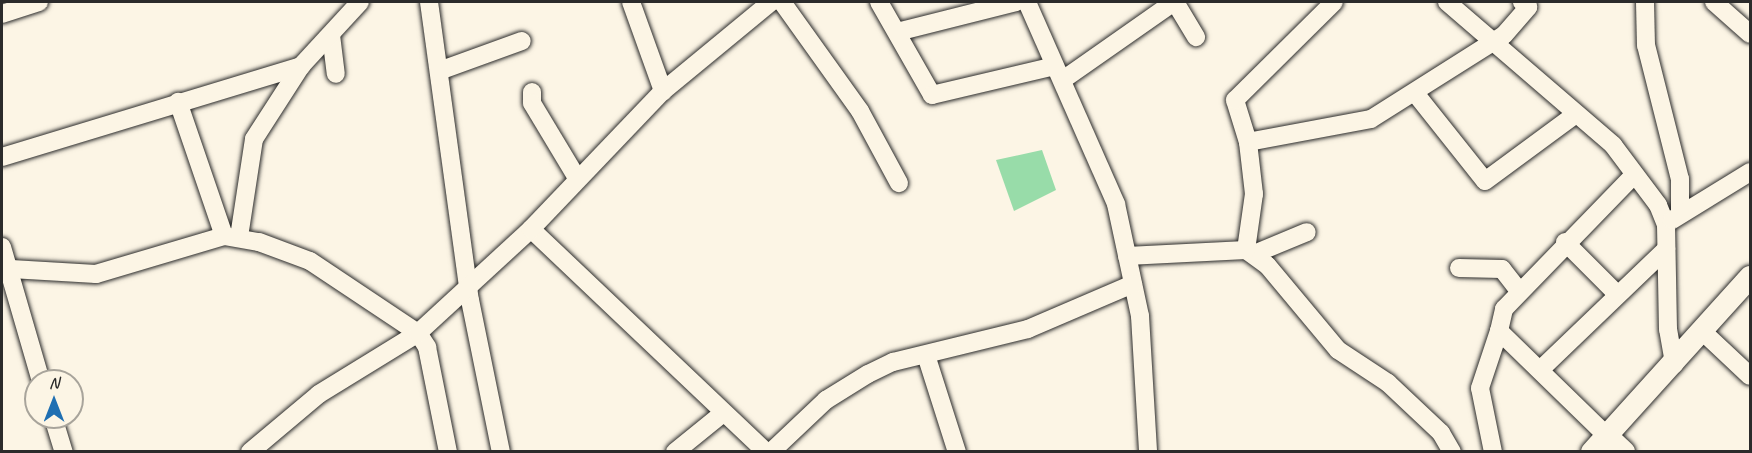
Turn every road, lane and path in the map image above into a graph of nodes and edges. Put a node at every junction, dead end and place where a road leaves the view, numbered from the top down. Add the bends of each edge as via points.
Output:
1 (39, 2) edge
2 (360, 2) edge
3 (429, 2) edge
4 (631, 2) edge
5 (771, 2) edge
6 (782, 2) edge
7 (879, 2) edge
8 (1016, 2) edge
9 (1027, 2) edge
10 (1174, 2) edge
11 (1334, 2) edge
12 (1447, 2) edge
13 (1522, 2) edge
14 (1645, 2) edge
15 (1714, 2) edge
16 (751, 8) edge
17 (2, 14) edge
18 (897, 32) junction
19 (1750, 34) edge
20 (331, 35) junction
21 (1196, 37) dead end
22 (522, 41) dead end
23 (1493, 43) junction
24 (301, 66) junction
25 (439, 70) junction
26 (1060, 73) junction
27 (336, 74) dead end
28 (663, 91) junction
29 (532, 92) dead end
30 (1415, 93) junction
31 (178, 102) junction
32 (1576, 114) junction
33 (1248, 142) junction
34 (2, 157) edge
35 (1750, 172) edge
36 (1634, 175) junction
37 (577, 178) junction
38 (899, 183) dead end
39 (1673, 219) junction
40 (531, 230) junction
41 (1307, 232) dead end
42 (231, 236) junction
43 (1565, 242) junction
44 (2, 247) edge
45 (1666, 249) junction
46 (1250, 252) junction
47 (1127, 256) junction
48 (1459, 268) dead end
49 (10, 269) junction
50 (1750, 277) edge
51 (469, 281) junction
52 (1133, 284) junction
53 (1520, 292) junction
54 (1617, 294) junction
55 (1701, 330) junction
56 (1499, 331) junction
57 (418, 333) junction
58 (926, 355) junction
59 (1674, 364) junction
60 (38, 369) edge
61 (1540, 370) junction
62 (1750, 376) edge
63 (723, 413) junction
64 (57, 429) edge
65 (1608, 446) edge
66 (64, 452) edge
67 (250, 452) edge
68 (448, 452) edge
69 (501, 452) edge
70 (675, 452) edge
71 (766, 452) edge
72 (771, 452) edge
73 (957, 452) edge
74 (1148, 452) edge
75 (1452, 452) edge
76 (1492, 452) edge

1 - 17 street
2 - 20 street
3 - 25 street
4 - 28 street
5 - 16 street
6 - 38 street via 860,111
7 - 18 street
8 - 18 street
9 - 26 street
10 - 21 street
10 - 26 street
11 - 33 street via 1235,100
12 - 23 street
13 - 23 street via 1528,7
14 - 39 street via 1653,78 1680,179
15 - 19 street
16 - 28 street
18 - 26 street via 932,94
20 - 24 street
20 - 27 street
22 - 25 street
23 - 30 street
23 - 32 street
24 - 31 street
24 - 42 street via 254,139
25 - 51 street
26 - 47 street via 1116,204
28 - 37 street
29 - 37 street via 532,103
30 - 32 street via 1485,181
30 - 33 street via 1361,123
31 - 34 street
31 - 42 street
32 - 36 street via 1613,145
33 - 46 street via 1254,194
35 - 39 street
36 - 39 street
36 - 43 street
37 - 40 street
39 - 45 street
40 - 51 street
40 - 63 street
41 - 46 street
42 - 49 street via 96,274
42 - 57 street via 310,261
43 - 53 street
43 - 54 street
44 - 49 street
45 - 54 street
45 - 59 street
46 - 47 street
46 - 75 street via 1338,350 1388,383 1441,433
47 - 52 street
48 - 53 street via 1502,269
49 - 60 street
50 - 55 street
51 - 57 street
51 - 69 street
52 - 58 street via 1028,329
52 - 74 street
53 - 56 street via 1504,309
54 - 61 street
55 - 59 street
55 - 62 street
56 - 61 street
56 - 76 street via 1480,388
57 - 67 street via 319,394
57 - 68 street via 427,347
58 - 72 street via 893,362 848,384
58 - 73 street
59 - 65 street
61 - 65 street
63 - 70 street
63 - 71 street
64 - 66 street

